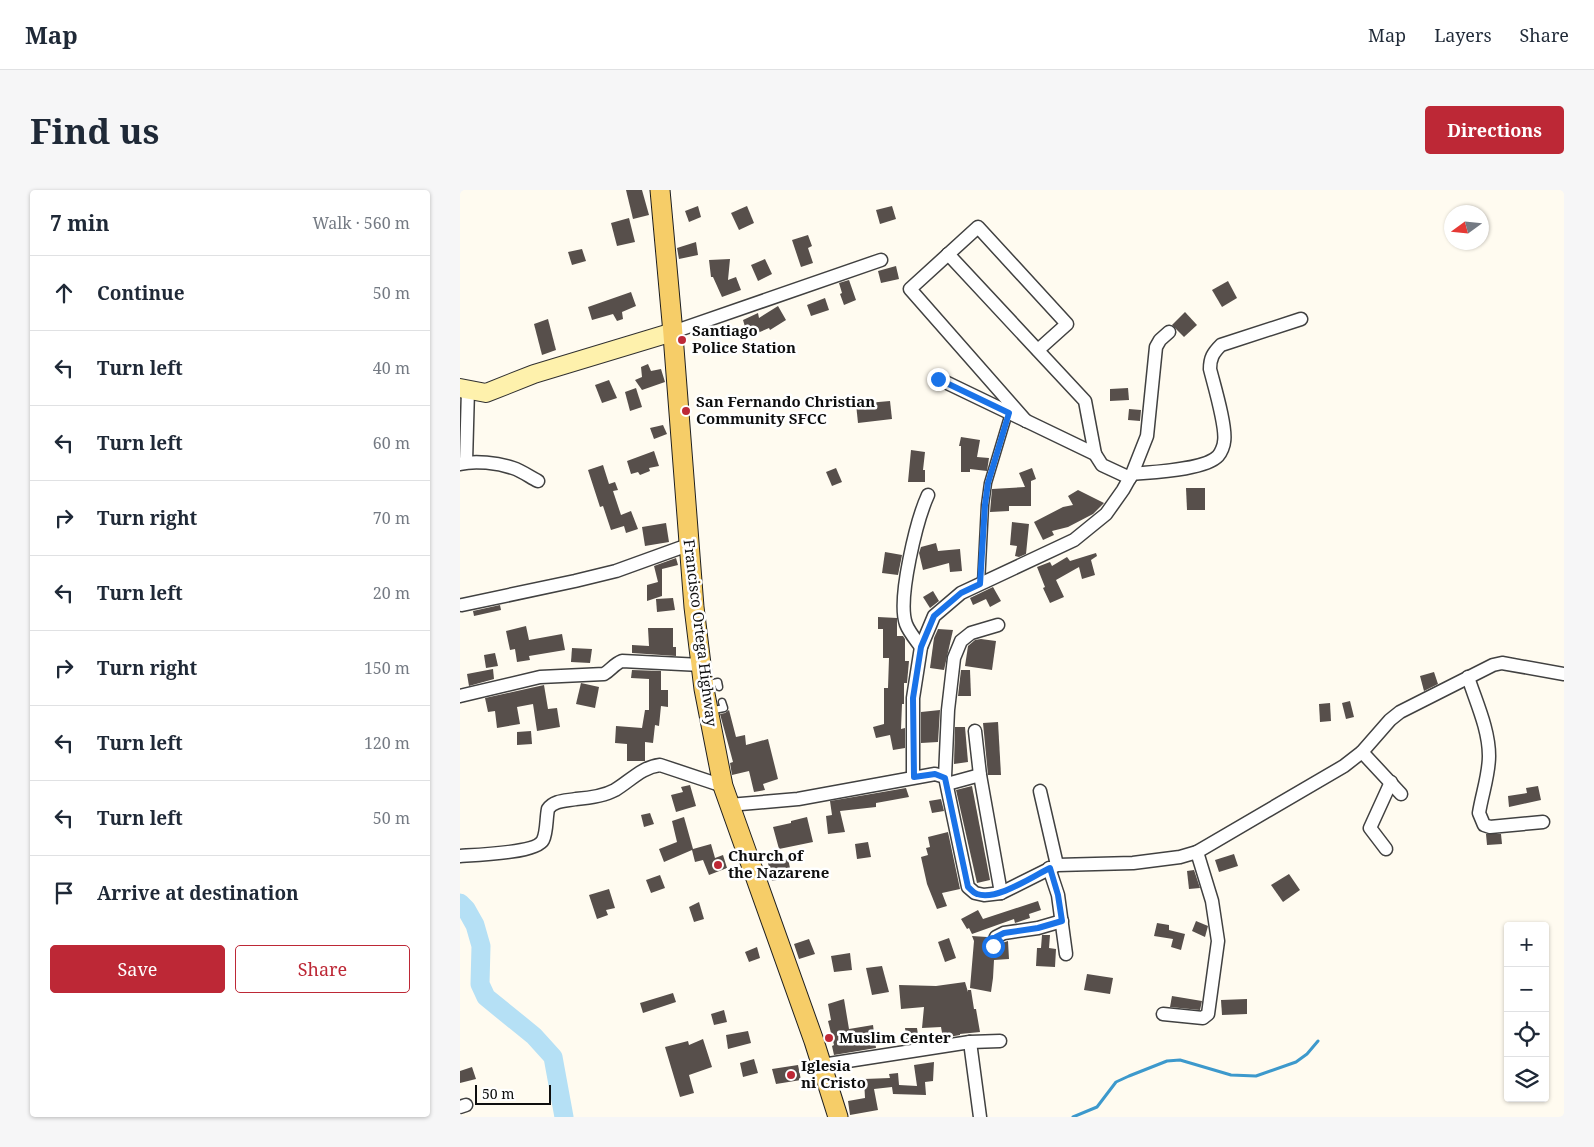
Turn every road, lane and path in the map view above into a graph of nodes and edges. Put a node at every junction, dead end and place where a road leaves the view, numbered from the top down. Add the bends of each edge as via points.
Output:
1 (660, 190) edge
2 (948, 254) junction
3 (881, 260) dead end
4 (1301, 319) dead end
5 (673, 332) junction
6 (1169, 332) dead end
7 (1038, 350) junction
8 (938, 379) dead end
9 (464, 389) edge
10 (1009, 413) junction
11 (1026, 421) junction
12 (1095, 454) junction
13 (463, 463) edge
14 (1131, 476) junction
15 (538, 481) dead end
16 (928, 495) dead end
17 (688, 545) junction
18 (980, 584) junction
19 (462, 605) dead end
20 (998, 625) dead end
21 (921, 647) junction
22 (701, 665) junction
23 (1564, 674) edge
24 (1468, 677) junction
25 (460, 696) edge
26 (975, 731) dead end
27 (1362, 752) junction
28 (980, 775) junction
29 (914, 777) junction
30 (946, 780) junction
31 (1391, 782) junction
32 (723, 786) junction
33 (1040, 791) dead end
34 (1401, 794) dead end
35 (729, 805) junction
36 (1543, 822) dead end
37 (1386, 849) dead end
38 (1197, 852) junction
39 (460, 856) edge
40 (1053, 866) junction
41 (1001, 893) junction
42 (1062, 921) junction
43 (993, 946) dead end
44 (1066, 954) dead end
45 (1163, 1014) dead end
46 (1000, 1040) dead end
47 (970, 1042) junction
48 (822, 1065) junction
49 (838, 1117) edge
50 (980, 1117) edge

1 - 5 main road, Francisco Ortega Highway
2 - 7 street
2 - 7 street via 978,227 1067,324
2 - 11 street via 910,289
3 - 5 street
4 - 14 street via 1221,345 1213,353 1210,370 1224,441 1219,455 1196,466
5 - 9 street via 486,392
5 - 17 main road, Francisco Ortega Highway
6 - 14 street via 1156,347 1147,436
7 - 12 street via 1084,401
8 - 10 street
9 - 13 street
10 - 11 street
10 - 18 lane via 988,483
11 - 12 street
12 - 14 street via 1102,465
13 - 15 street via 513,468
14 - 18 street via 1106,514 1074,540
16 - 21 street via 918,519 905,586 904,617
17 - 19 street via 616,571
17 - 22 main road, Francisco Ortega Highway
18 - 21 street via 961,593 934,616
20 - 30 street via 970,633 961,641 954,658 948,710
21 - 29 street via 913,698
22 - 25 street via 622,661 604,674 540,678
22 - 32 main road, Francisco Ortega Highway via 711,687 715,707
23 - 24 street via 1502,663
24 - 27 street via 1400,712
24 - 36 street via 1488,744 1489,758 1479,813 1484,825
26 - 28 street
27 - 31 street
27 - 38 street
28 - 30 street
28 - 41 street
29 - 30 street via 935,774
29 - 35 street via 798,799
30 - 41 street via 968,887 984,895
31 - 34 street
31 - 37 street via 1370,828
32 - 35 main road, Francisco Ortega Highway
32 - 39 street via 660,765 653,766 613,791 550,806 543,840 536,847
33 - 40 street
35 - 48 main road, Francisco Ortega Highway
38 - 40 street via 1134,863
38 - 45 street via 1212,901 1218,941 1208,1014 1203,1018
40 - 41 street
40 - 42 street
42 - 43 street via 1004,933 996,937
42 - 44 street
46 - 47 street
47 - 48 street
47 - 50 street
48 - 49 main road, Francisco Ortega Highway

